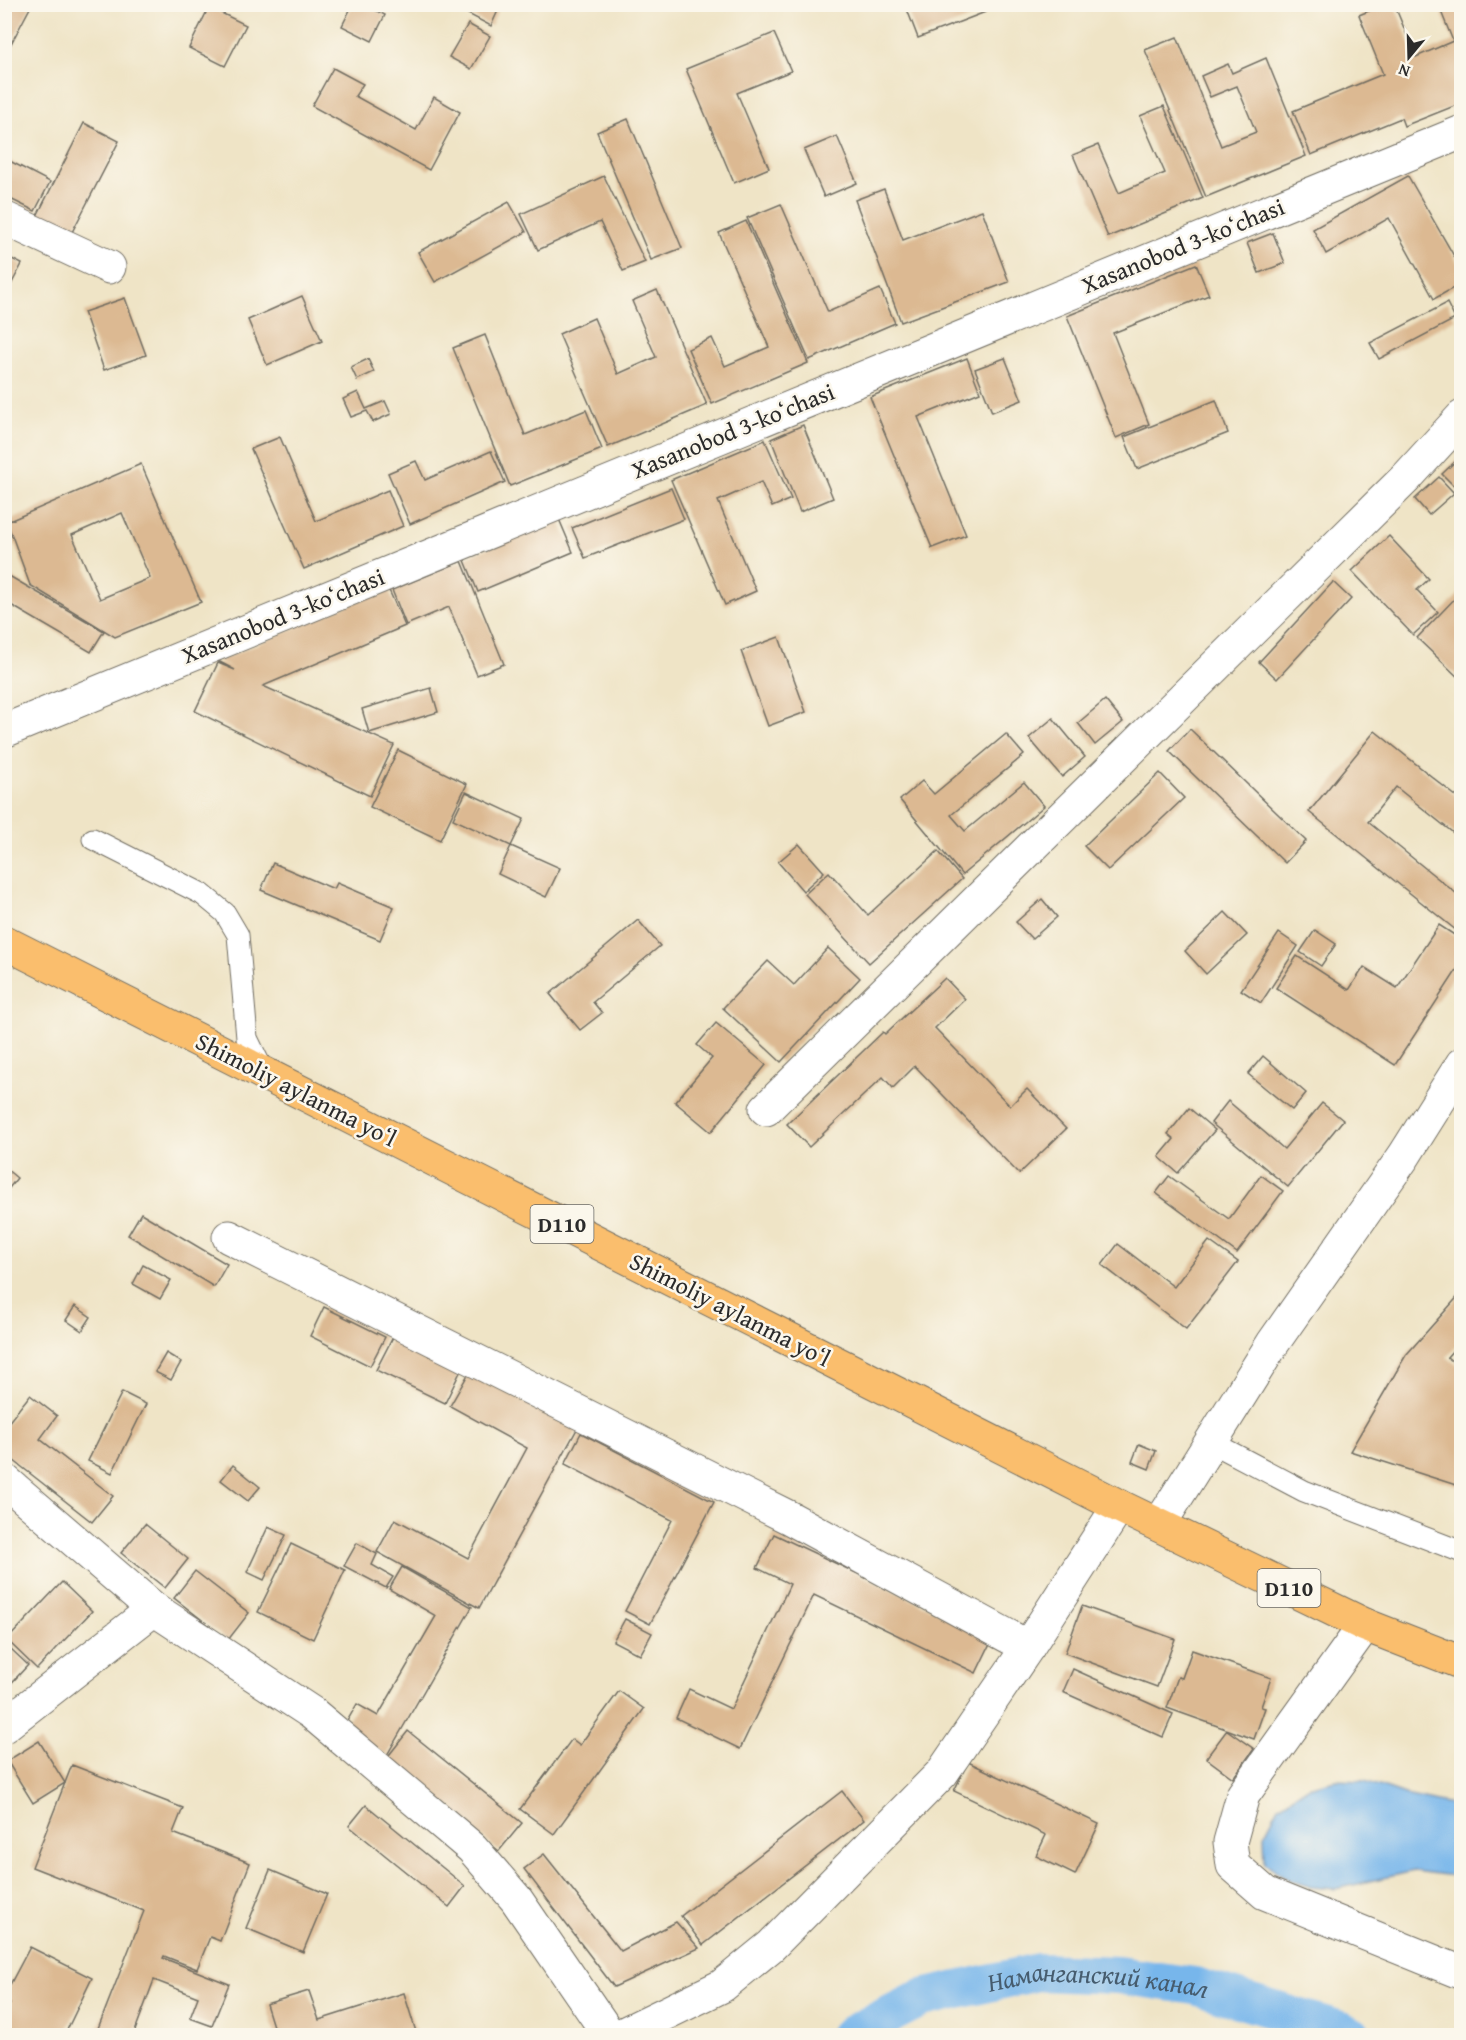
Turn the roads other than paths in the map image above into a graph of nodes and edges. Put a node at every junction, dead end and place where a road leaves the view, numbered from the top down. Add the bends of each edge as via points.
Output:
1 (1461, 132) edge
2 (4, 218) edge
3 (109, 267) dead end
4 (1461, 417) edge
5 (4, 731) edge
6 (93, 838) dead end
7 (4, 942) edge
8 (1461, 1064) edge
9 (264, 1074) junction
10 (766, 1109) dead end
11 (230, 1237) dead end
12 (1211, 1442) junction
13 (4, 1480) edge
14 (1119, 1506) junction
15 (1160, 1526) junction
16 (1461, 1552) edge
17 (154, 1609) junction
18 (1365, 1625) junction
19 (1028, 1647) junction
20 (1461, 1663) edge
21 (4, 1726) edge
22 (1461, 1973) edge
23 (610, 2036) edge
24 (620, 2036) edge

1 - 5 street, Xasanobod 3-koʻchasi
2 - 3 street
4 - 10 street via 1407,478
6 - 9 lane via 202,894 225,913 238,935 247,1038
7 - 9 main road, Shimoliy aylanma yoʻl / D110
8 - 12 street via 1404,1156 1273,1343
9 - 14 main road, Shimoliy aylanma yoʻl / D110
11 - 19 street via 790,1518
12 - 15 street
12 - 16 lane via 1304,1491
13 - 17 street
14 - 15 main road, Shimoliy aylanma yoʻl / D110
14 - 19 street
15 - 18 main road, Shimoliy aylanma yoʻl / D110
17 - 21 street
17 - 23 street via 312,1713 472,1848 516,1899
18 - 20 main road, Shimoliy aylanma yoʻl / D110
18 - 22 street via 1243,1795 1230,1842 1233,1865 1265,1893
19 - 24 street via 942,1773 771,1946 722,1986

